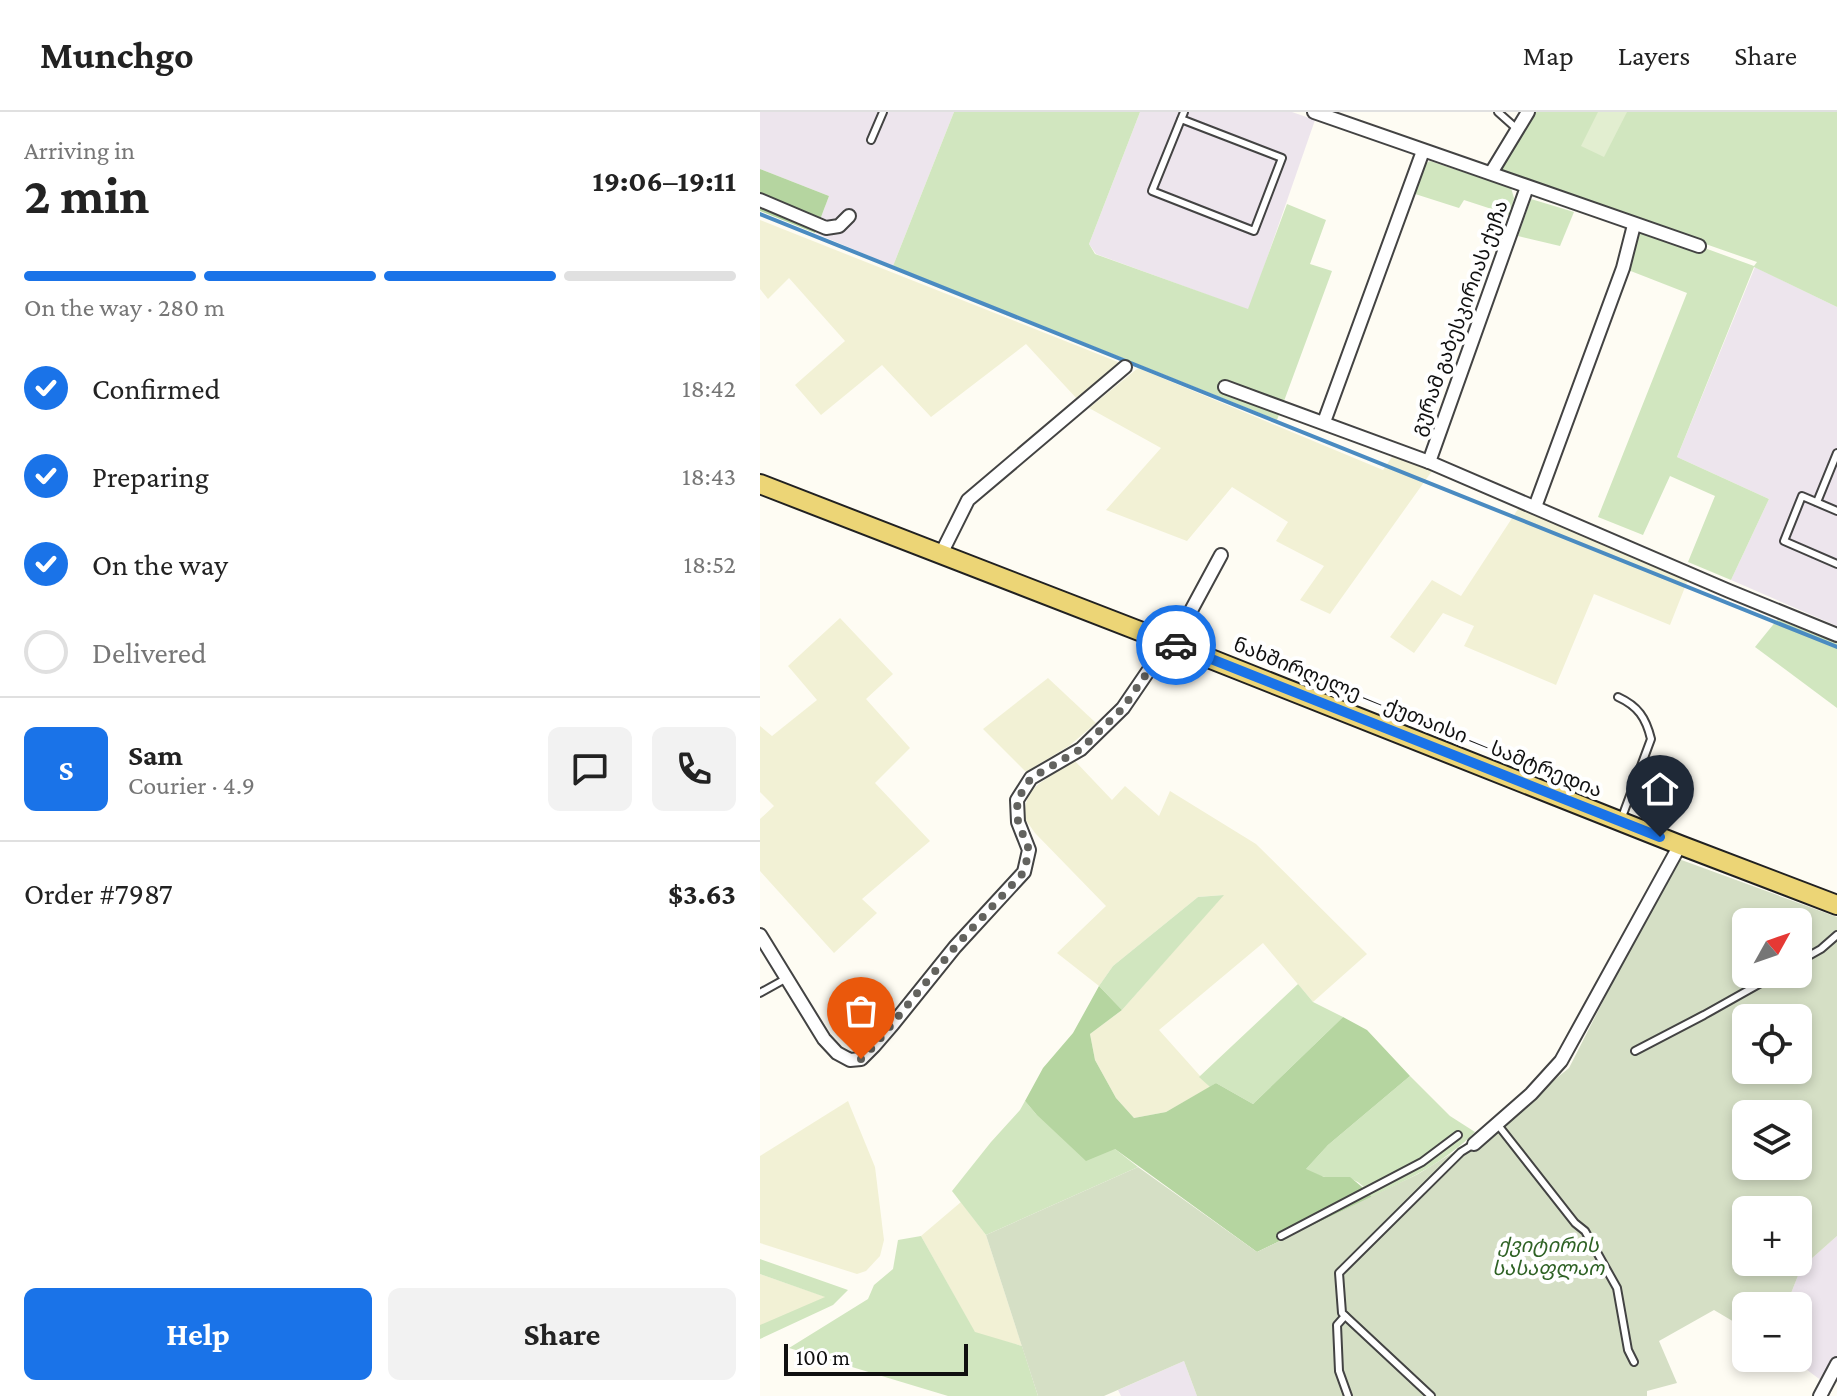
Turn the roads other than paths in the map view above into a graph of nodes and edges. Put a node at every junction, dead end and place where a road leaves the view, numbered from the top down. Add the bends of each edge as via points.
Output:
1 (883, 112) edge
2 (1314, 112) edge
3 (1498, 112) edge
4 (1528, 112) edge
5 (1182, 115) edge
6 (1517, 129) junction
7 (871, 140) dead end
8 (1423, 151) junction
9 (1491, 173) junction
10 (1527, 187) junction
11 (760, 200) edge
12 (849, 216) dead end
13 (1634, 225) junction
14 (1699, 246) dead end
15 (1125, 367) dead end
16 (1225, 387) dead end
17 (1324, 422) junction
18 (1837, 453) edge
19 (1429, 462) junction
20 (760, 484) edge
21 (1817, 502) junction
22 (1535, 507) junction
23 (1837, 511) edge
24 (941, 554) junction
25 (1221, 555) dead end
26 (1837, 564) edge
27 (1837, 635) edge
28 (1167, 642) junction
29 (1618, 697) dead end
30 (1620, 821) junction
31 (1680, 845) junction
32 (1836, 904) edge
33 (760, 935) edge
34 (1837, 935) edge
35 (1812, 954) edge
36 (787, 978) junction
37 (1752, 988) edge
38 (760, 993) edge
39 (1635, 1051) dead end
40 (1498, 1125) junction
41 (1458, 1135) dead end
42 (1474, 1144) joint
43 (1281, 1236) dead end
44 (1345, 1316) junction
45 (1634, 1362) dead end
46 (1837, 1364) edge
47 (1348, 1396) edge
48 (1431, 1396) edge
49 (1820, 1396) edge

1 - 7 lane
2 - 8 street
3 - 6 lane
4 - 6 street
5 - 5 lane via 1152,191 1254,231 1282,158
6 - 9 street
8 - 9 street
8 - 17 street
9 - 10 street
10 - 13 street
10 - 19 street, გურამ გაბესკირიას ქუჩა
11 - 12 street via 826,228 839,226
13 - 14 street
13 - 22 street
15 - 24 street via 968,500
16 - 17 street
17 - 19 street
18 - 21 lane
19 - 22 street
20 - 24 main road, ნახშირღელე — ქუთაისი — სამტრედია
21 - 23 lane
21 - 26 lane via 1802,496 1784,541
22 - 27 street
24 - 28 main road, ნახშირღელე — ქუთაისი — სამტრედია
25 - 28 street
28 - 30 main road, ნახშირღელე — ქუთაისი — სამტრედია
28 - 36 street via 1123,708 1081,749 1031,778 1017,800 1018,822 1029,850 1024,872 861,1059 837,1053 824,1039
29 - 30 lane via 1642,714 1651,739
30 - 31 main road, ნახშირღელე — ქუთაისი — სამტრედია
31 - 32 main road, ნახშირღელე — ქუთაისი — სამტრედია
31 - 40 street via 1561,1061
33 - 36 street
34 - 35 lane
36 - 38 lane
37 - 39 lane
40 - 42 street
40 - 45 lane via 1585,1231 1617,1288
41 - 43 lane via 1422,1162
42 - 44 lane via 1339,1273
44 - 47 lane via 1337,1325 1337,1350
44 - 48 lane
46 - 49 street

